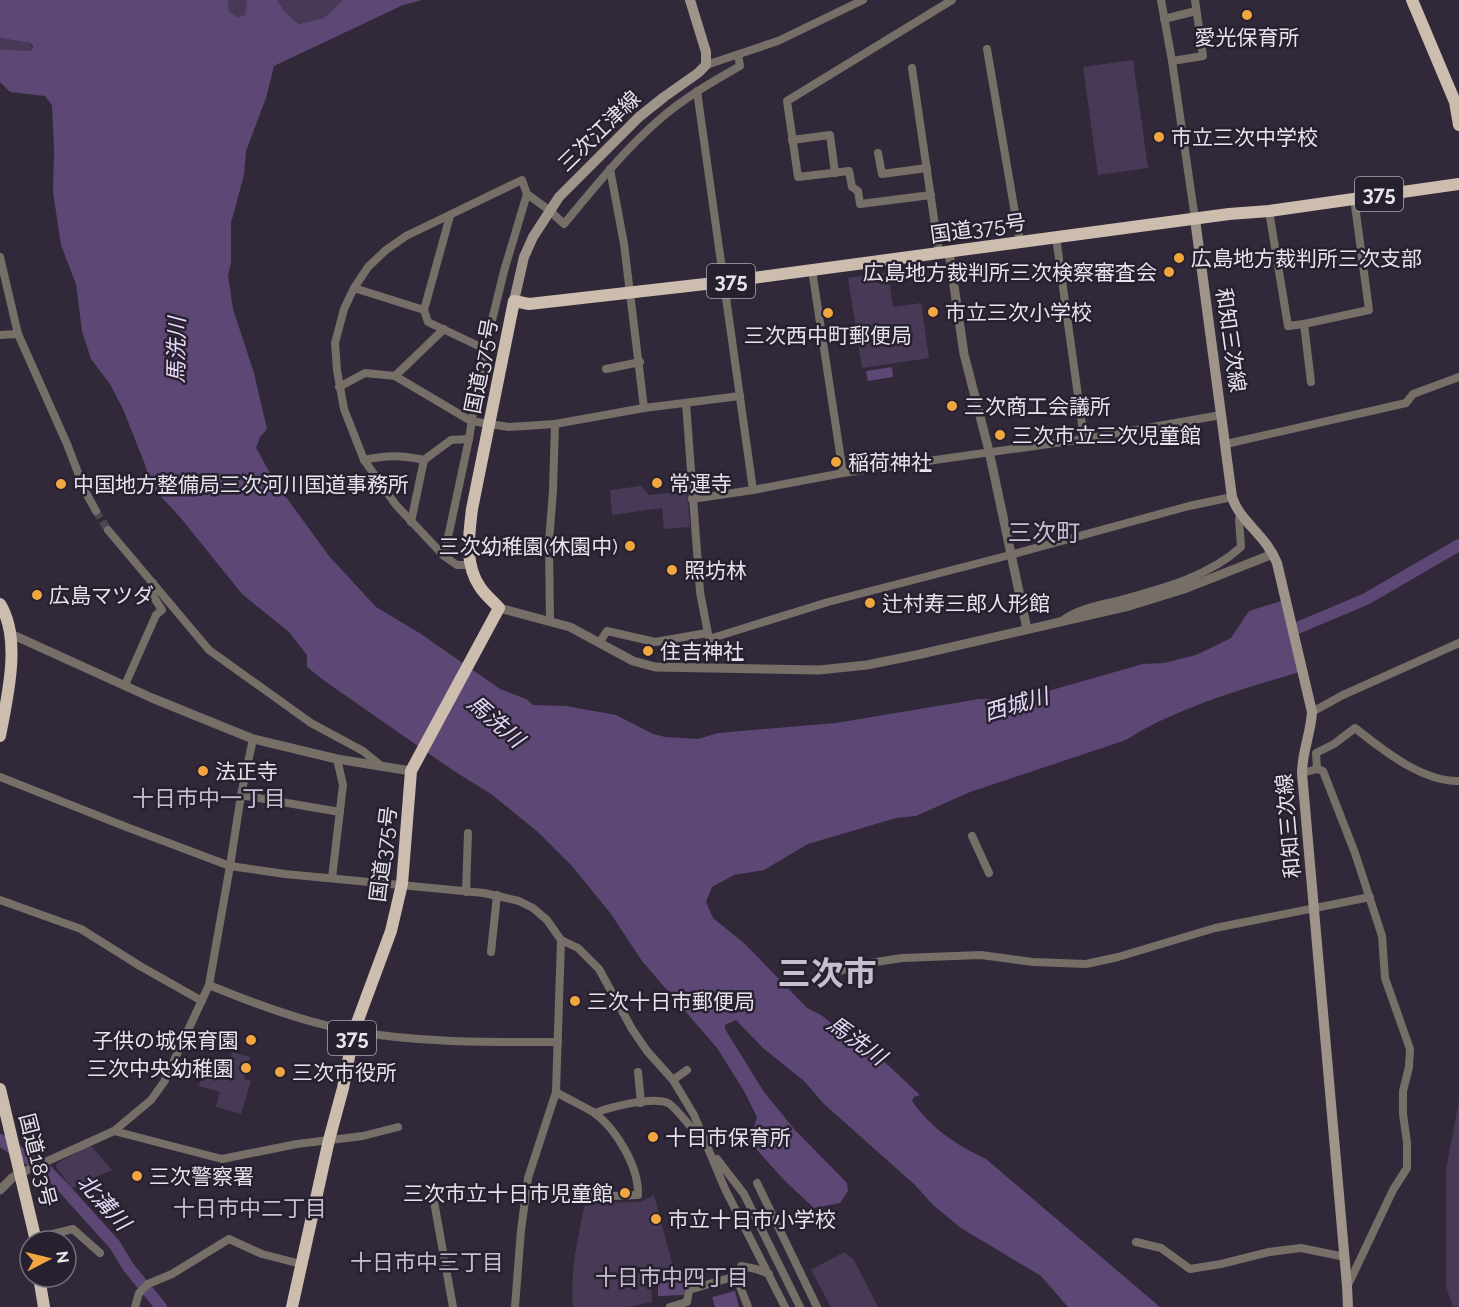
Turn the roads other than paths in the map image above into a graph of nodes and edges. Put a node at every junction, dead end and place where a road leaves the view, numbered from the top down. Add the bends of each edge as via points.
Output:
1 (690, 0) edge
2 (863, 0) edge
3 (952, 0) edge
4 (1161, 0) edge
5 (1195, 0) edge
6 (1412, 0) edge
7 (1196, 11) junction
8 (1164, 19) junction
9 (987, 49) dead end
10 (738, 55) junction
11 (1172, 61) junction
12 (706, 65) junction
13 (912, 68) dead end
14 (697, 91) junction
15 (1459, 125) edge
16 (792, 140) junction
17 (878, 153) dead end
18 (927, 168) junction
19 (610, 170) junction
20 (836, 173) junction
21 (1459, 184) edge
22 (527, 194) junction
23 (931, 195) junction
24 (1354, 198) junction
25 (549, 210) junction
26 (1269, 211) junction
27 (450, 216) junction
28 (1195, 219) junction
29 (1056, 237) junction
30 (1020, 242) junction
31 (944, 252) junction
32 (0, 257) edge
33 (812, 270) junction
34 (723, 282) junction
35 (354, 288) junction
36 (630, 293) junction
37 (514, 302) junction
38 (424, 310) junction
39 (1304, 324) junction
40 (444, 329) junction
41 (18, 334) junction
42 (0, 335) edge
43 (485, 349) junction
44 (640, 362) junction
45 (606, 369) dead end
46 (395, 376) junction
47 (1459, 377) edge
48 (1311, 382) dead end
49 (339, 387) junction
50 (740, 396) junction
51 (686, 403) junction
52 (644, 408) junction
53 (1221, 415) junction
54 (471, 421) junction
55 (489, 424) junction
56 (555, 424) junction
57 (469, 439) junction
58 (1084, 439) junction
59 (1226, 444) junction
60 (989, 451) junction
61 (364, 460) junction
62 (423, 460) junction
63 (843, 473) junction
64 (753, 490) junction
65 (1232, 497) junction
66 (692, 499) junction
67 (96, 511) tunnel mouth
68 (1241, 514) junction
69 (411, 522) junction
70 (108, 530) tunnel mouth
71 (1273, 554) junction
72 (1010, 555) junction
73 (444, 556) junction
74 (470, 565) junction
75 (153, 583) junction
76 (0, 604) edge
77 (496, 613) junction
78 (550, 621) junction
79 (1059, 622) junction
80 (1027, 629) junction
81 (707, 633) junction
82 (11, 634) junction
83 (1459, 642) edge
84 (599, 643) junction
85 (125, 685) junction
86 (1311, 707) junction
87 (0, 736) edge
88 (253, 739) junction
89 (337, 759) junction
90 (379, 764) junction
91 (1317, 769) junction
92 (411, 771) junction
93 (1302, 773) junction
94 (0, 777) edge
95 (1459, 781) edge
96 (241, 795) junction
97 (340, 812) junction
98 (468, 833) dead end
99 (972, 836) dead end
100 (231, 866) junction
101 (989, 873) dead end
102 (332, 878) junction
103 (402, 884) junction
104 (466, 892) junction
105 (497, 895) junction
106 (1370, 897) junction
107 (0, 900) edge
108 (1315, 907) junction
109 (561, 940) junction
110 (491, 952) dead end
111 (832, 974) dead end
112 (209, 985) junction
113 (202, 1001) junction
114 (354, 1031) junction
115 (558, 1042) junction
116 (687, 1070) dead end
117 (638, 1072) dead end
118 (672, 1080) junction
119 (0, 1089) edge
120 (556, 1092) junction
121 (641, 1103) junction
122 (595, 1113) junction
123 (398, 1127) dead end
124 (114, 1131) junction
125 (329, 1140) junction
126 (709, 1149) junction
127 (21, 1173) junction
128 (757, 1183) dead end
129 (0, 1190) edge
130 (433, 1196) dead end
131 (586, 1197) dead end
132 (34, 1229) edge
133 (78, 1233) edge
134 (1136, 1242) dead end
135 (100, 1253) dead end
136 (1345, 1257) junction
137 (301, 1264) junction
138 (769, 1274) junction
139 (736, 1276) junction
140 (1347, 1286) junction
141 (41, 1289) edge
142 (44, 1307) edge
143 (135, 1307) edge
144 (292, 1307) edge
145 (453, 1307) edge
146 (515, 1307) edge
147 (670, 1307) edge
148 (748, 1307) edge
149 (785, 1307) edge
150 (800, 1307) edge
151 (817, 1307) edge
152 (1348, 1307) edge

1 - 12 main road via 705,47
2 - 10 street via 778,41
3 - 16 street via 787,101
4 - 8 street
5 - 7 street
6 - 15 highway via 1455,102
7 - 8 street
7 - 11 street via 1203,56
8 - 11 street
9 - 30 street
10 - 12 street
10 - 14 street via 740,66
11 - 28 street
12 - 25 main road, 三次江津線 via 639,117
13 - 18 street
14 - 19 street via 660,119
14 - 34 street
16 - 20 street via 798,177
16 - 20 street via 830,135
17 - 18 street via 882,174
18 - 23 street
19 - 25 street via 564,224
19 - 36 street
20 - 23 street via 849,171 860,204
21 - 24 highway, 国道375号 / 375
22 - 25 street
22 - 27 street via 522,180
22 - 43 street
23 - 31 street
24 - 26 highway, 国道375号 / 375
24 - 39 street via 1369,310
25 - 37 main road, 三次江津線 via 524,257
26 - 28 highway, 国道375号 / 375
26 - 39 street via 1288,326
27 - 35 street via 386,250
27 - 38 street
28 - 29 highway, 国道375号 / 375
28 - 53 main road, 和知三次線
29 - 30 highway, 国道375号 / 375
29 - 58 street
30 - 31 highway, 国道375号 / 375
31 - 33 highway, 国道375号 / 375
31 - 60 street
32 - 41 street
33 - 34 highway, 国道375号 / 375
33 - 63 street
34 - 36 highway, 国道375号 / 375
34 - 50 street
35 - 38 street
35 - 49 street via 336,343
36 - 37 highway, 国道375号 / 375 via 529,304
36 - 44 street
37 - 55 highway, 国道375号
38 - 40 street via 428,322
39 - 48 street
40 - 43 street
40 - 46 street
41 - 42 street
41 - 67 street
43 - 54 street
44 - 45 street
44 - 52 street
46 - 49 street via 365,373
46 - 54 street
47 - 59 street via 1413,394 1406,403
49 - 61 street
50 - 51 street
50 - 64 street
51 - 52 street
51 - 66 street
52 - 56 street
53 - 58 street
53 - 59 main road, 和知三次線
54 - 55 street
54 - 57 street
55 - 56 street
55 - 74 highway, 国道375号 via 468,538
56 - 78 street via 549,542
57 - 62 street via 450,440
57 - 73 street
58 - 60 street
59 - 65 main road, 和知三次線
60 - 63 street
60 - 72 street
61 - 62 street via 402,455
61 - 69 street
62 - 69 street
63 - 64 street
64 - 66 street
65 - 68 main road, 和知三次線
65 - 72 street
66 - 81 street
68 - 71 main road, 和知三次線
68 - 79 street via 1241,547 1202,574 1076,611
69 - 73 street
70 - 75 street
71 - 79 street via 1184,589
71 - 86 main road, 和知三次線
72 - 80 street
72 - 81 street via 828,602 709,639
73 - 74 street via 457,565
74 - 77 highway, 国道375号
75 - 85 street via 153,596 162,610 156,615
75 - 90 street via 209,650 311,723
76 - 82 highway
77 - 78 street
77 - 92 highway, 国道375号 / 375
78 - 84 street
79 - 80 street
80 - 84 street via 867,665 819,670 655,668
81 - 84 street via 655,642 607,632
82 - 85 street
82 - 87 highway via 10,674
83 - 86 street
85 - 88 street
86 - 93 main road, 和知三次線 via 1312,725 1302,757
88 - 89 street
88 - 96 street
89 - 90 street
89 - 97 street via 343,785
90 - 92 street
91 - 93 street
91 - 95 street via 1316,753 1355,728 1385,752 1426,774
91 - 106 street via 1323,771
92 - 103 highway, 国道375号 / 375
93 - 108 main road, 和知三次線
94 - 100 street
96 - 97 street
96 - 100 street
97 - 102 street
98 - 104 street
99 - 101 street
100 - 102 street
100 - 112 street
102 - 103 street
103 - 104 street
103 - 114 highway, 国道375号 / 375 via 391,931
104 - 105 street
105 - 109 street via 534,908
105 - 110 street
106 - 108 street
106 - 140 street via 1382,936 1385,978 1410,1049 1403,1091 1407,1168
107 - 113 street via 81,928
108 - 111 street via 1215,928 1086,964 981,955 902,958 856,965
108 - 136 main road, 和知三次線
109 - 115 street
109 - 118 street via 578,948 598,969 647,1051
112 - 113 street
112 - 114 street via 251,1003
113 - 124 street via 164,1082 151,1100
114 - 115 street via 446,1042
114 - 125 highway, 国道375号 / 375
115 - 120 street
116 - 118 street
117 - 121 street
118 - 126 street
119 - 127 highway, 国道183号
120 - 122 street
120 - 146 street via 528,1178
121 - 122 street
121 - 126 street via 670,1104
122 - 131 street via 627,1153 638,1195
123 - 125 street
124 - 125 street via 222,1159
124 - 127 street
125 - 137 highway, 国道375号 / 375
126 - 138 street
126 - 150 street via 744,1194
127 - 129 street
127 - 132 highway, 国道183号
128 - 151 street
130 - 145 street
133 - 135 street
134 - 136 street via 1161,1248 1190,1269 1301,1248
136 - 140 main road, 和知三次線
137 - 143 street via 262,1254 229,1239 144,1288
137 - 144 highway, 国道375号 / 375
138 - 139 street via 741,1266
138 - 149 street
139 - 147 street via 689,1290 687,1302
139 - 148 street
140 - 152 main road, 和知三次線
141 - 142 highway

